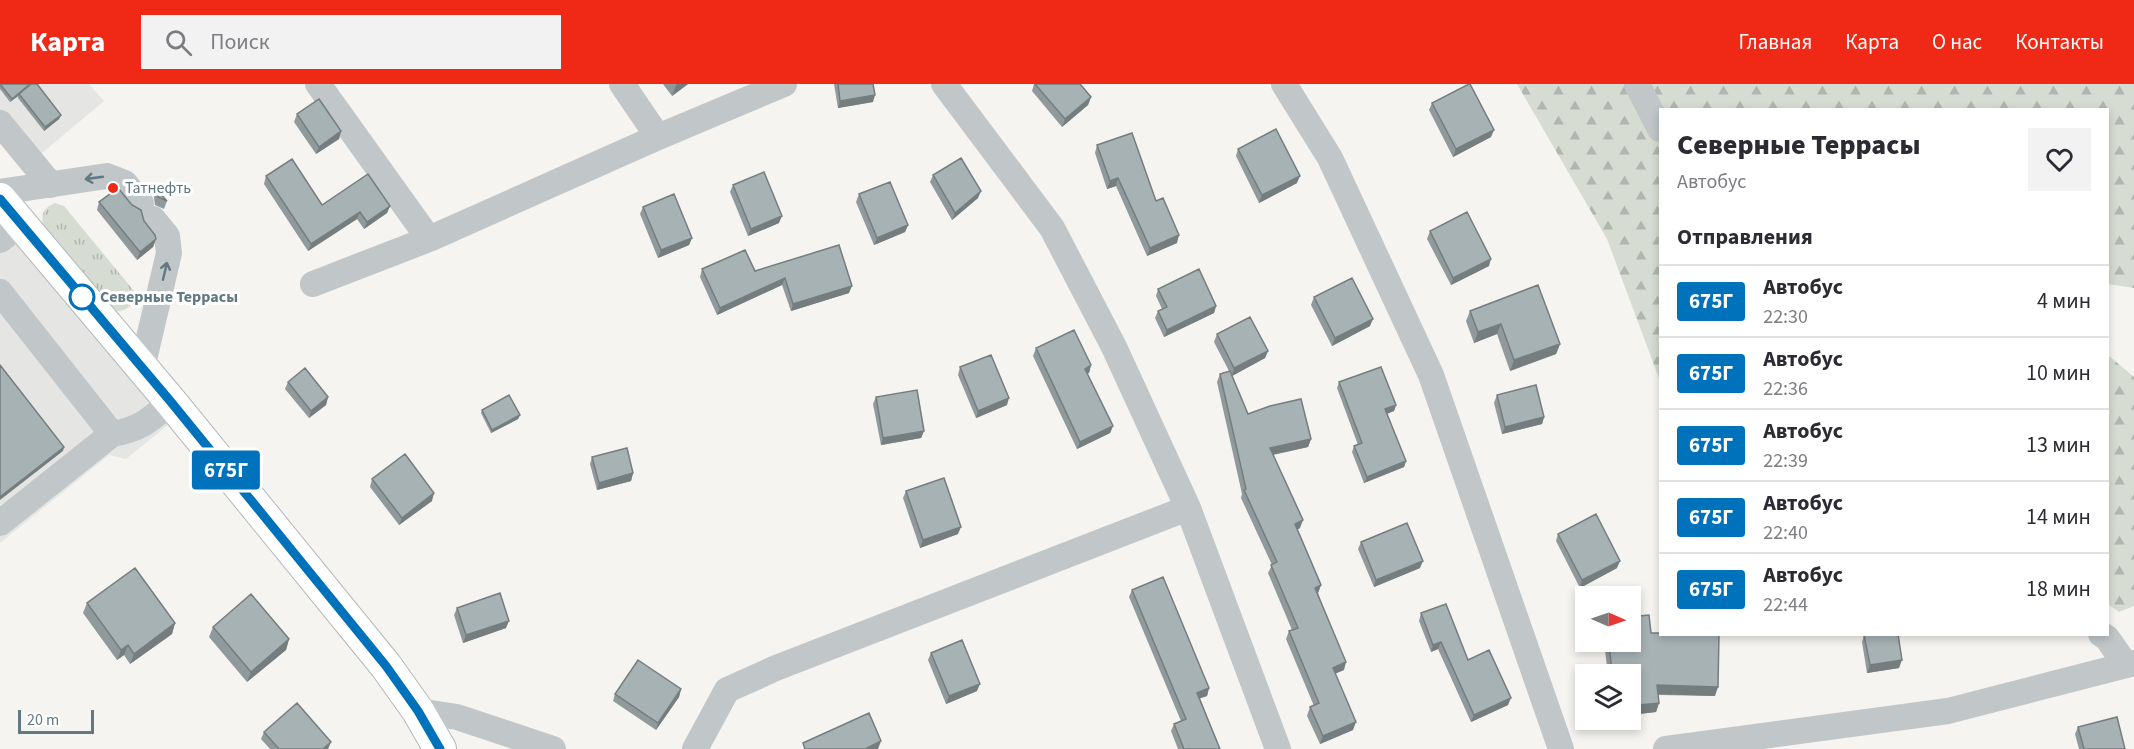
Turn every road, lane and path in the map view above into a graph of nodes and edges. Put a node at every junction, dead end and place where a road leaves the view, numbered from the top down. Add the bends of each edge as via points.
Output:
1 (318, 84) edge
2 (622, 84) edge
3 (784, 84) edge
4 (944, 84) edge
5 (1284, 84) edge
6 (1637, 84) edge
7 (0, 123) edge
8 (1659, 127) edge
9 (658, 137) junction
10 (51, 185) junction
11 (0, 192) edge
12 (0, 199) edge
13 (10, 232) edge
14 (429, 239) junction
15 (313, 284) dead end
16 (0, 292) edge
17 (142, 368) junction
18 (171, 402) junction
19 (112, 434) junction
20 (1188, 508) junction
21 (0, 523) edge
22 (2104, 636) edge
23 (2130, 664) edge
24 (418, 711) junction
25 (440, 749) edge
26 (553, 749) edge
27 (695, 749) edge
28 (1278, 749) edge
29 (1561, 749) edge
30 (1666, 749) edge

1 - 14 street
2 - 9 street
3 - 9 street
4 - 20 street via 1052,228 1114,347
5 - 29 street via 1330,158 1431,375
6 - 8 street
7 - 10 street
9 - 14 street
10 - 11 street
17 -> 10 street via 169,253 167,236 125,183 107,177
12 - 13 main road
13 - 17 main road
14 - 15 street
16 - 19 street
17 - 18 main road
18 - 19 street via 147,423
18 - 24 main road via 386,666
19 - 21 street
20 - 27 street via 727,690
20 - 28 street
22 - 23 street
23 - 30 street via 1948,711
24 - 25 main road
24 - 26 street via 457,717

